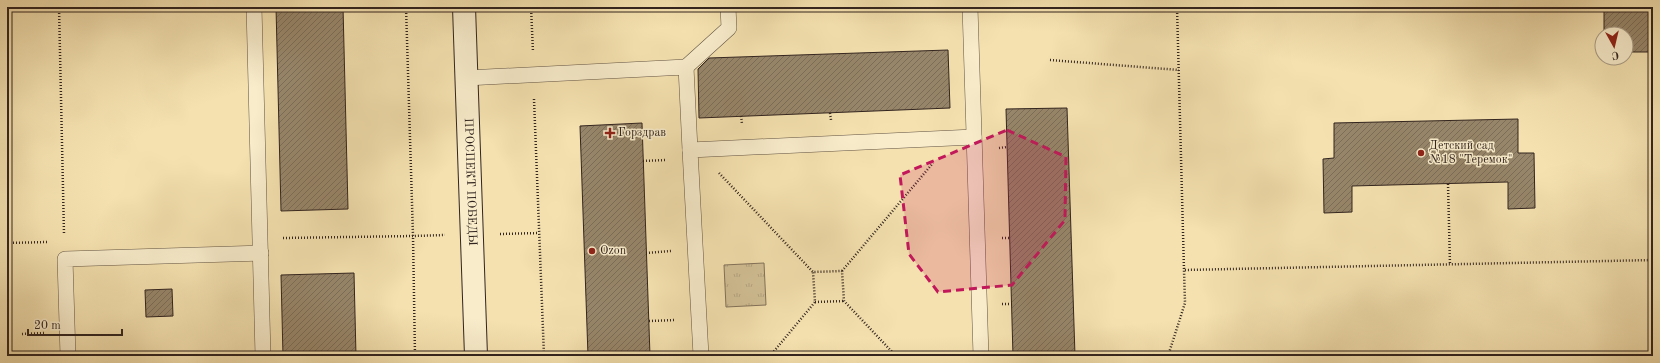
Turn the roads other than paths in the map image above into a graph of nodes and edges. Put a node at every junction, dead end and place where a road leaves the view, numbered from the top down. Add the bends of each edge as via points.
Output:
1 (254, 7) edge
2 (464, 7) edge
3 (728, 7) edge
4 (970, 7) edge
5 (686, 67) junction
6 (466, 78) junction
7 (974, 137) junction
8 (693, 150) junction
9 (261, 253) junction
10 (68, 356) edge
11 (263, 356) edge
12 (476, 356) edge
13 (701, 356) edge
14 (982, 356) edge

1 - 9 lane
2 - 6 main road, ПРОСПЕКТ ПОБЕДЫ
3 - 5 lane via 729,28
4 - 7 lane
5 - 6 lane
5 - 8 lane
6 - 12 main road, ПРОСПЕКТ ПОБЕДЫ
7 - 8 lane
7 - 14 lane
8 - 13 lane
9 - 10 lane via 65,259
9 - 11 lane

